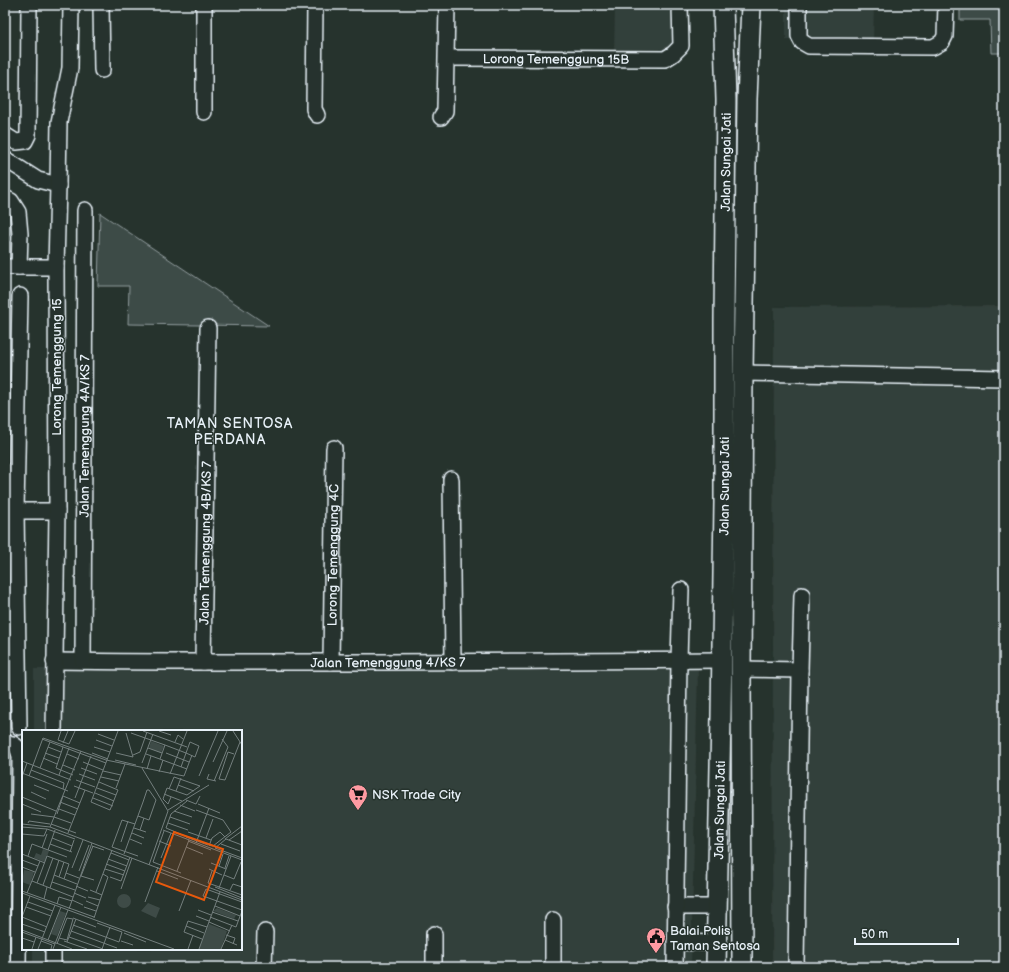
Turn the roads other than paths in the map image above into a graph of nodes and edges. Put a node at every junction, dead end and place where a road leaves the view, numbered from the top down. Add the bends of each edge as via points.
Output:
1 (29, 5) edge
2 (71, 5) edge
3 (101, 5) edge
4 (204, 5) edge
5 (315, 5) edge
6 (447, 5) edge
7 (680, 5) edge
8 (723, 5) edge
9 (751, 5) edge
10 (799, 5) edge
11 (946, 5) edge
12 (446, 58) junction
13 (102, 70) dead end
14 (204, 112) dead end
15 (317, 115) dead end
16 (441, 116) dead end
17 (5, 135) edge
18 (5, 159) edge
19 (58, 185) junction
20 (5, 198) edge
21 (85, 210) dead end
22 (12, 267) edge
23 (56, 267) junction
24 (20, 296) dead end
25 (208, 328) dead end
26 (743, 373) junction
27 (1004, 378) edge
28 (334, 448) dead end
29 (451, 480) dead end
30 (10, 511) edge
31 (57, 511) junction
32 (681, 590) dead end
33 (802, 595) dead end
34 (679, 660) junction
35 (722, 660) junction
36 (54, 661) junction
37 (83, 661) junction
38 (203, 662) junction
39 (331, 662) junction
40 (453, 662) junction
41 (741, 669) junction
42 (800, 670) junction
43 (19, 727) dead end
44 (54, 730) edge
45 (8, 743) dead end
46 (717, 907) junction
47 (675, 908) junction
48 (553, 920) dead end
49 (264, 932) dead end
50 (434, 934) dead end
51 (675, 942) junction
52 (716, 943) junction
53 (742, 944) junction
54 (53, 950) edge
55 (18, 967) edge
56 (53, 967) edge
57 (264, 967) edge
58 (434, 967) edge
59 (553, 967) edge
60 (675, 967) edge
61 (716, 967) edge
62 (742, 967) edge
63 (746, 967) edge
64 (796, 967) edge

1 - 17 street via 28,135 25,141 16,142
2 - 19 street, Lorong Temenggung 15 via 70,68 59,122
3 - 13 street
4 - 14 street
5 - 15 street via 314,109
6 - 12 street
7 - 12 street, Lorong Temenggung 15B via 680,46 674,54 665,59
8 - 35 main road, Jalan Sungai Jati via 726,100
9 - 26 main road, Jalan Sungai Jati
10 - 11 street via 799,36 808,46 933,47 942,42 945,36
12 - 16 street via 445,111
18 - 19 street via 38,180
19 - 23 street, Lorong Temenggung 15
20 - 22 street via 11,201 18,212 20,234
21 - 37 street, Jalan Temenggung 4A/KS 7
22 - 23 street
23 - 31 street, Lorong Temenggung 15
24 - 30 street
25 - 38 street, Jalan Temenggung 4B/KS 7
26 - 27 street
26 - 41 main road, Jalan Sungai Jati
28 - 39 street, Lorong Temenggung 4C
29 - 40 street
30 - 31 street
30 - 43 street
31 - 36 street, Lorong Temenggung 15
32 - 34 street
33 - 42 street
34 - 35 street, Jalan Temenggung 4/KS 7
34 - 40 street, Jalan Temenggung 4/KS 7
34 - 47 street
35 - 46 main road, Jalan Sungai Jati
36 - 37 street, Jalan Temenggung 4/KS 7
36 - 44 street, Lorong Temenggung 15
37 - 38 street, Jalan Temenggung 4/KS 7
38 - 39 street, Jalan Temenggung 4/KS 7
39 - 40 street, Jalan Temenggung 4/KS 7
41 - 42 street
41 - 53 main road, Jalan Sungai Jati
42 - 64 street
45 - 55 street via 17,747 20,756
46 - 47 street
46 - 52 main road, Jalan Sungai Jati
47 - 51 street
48 - 59 street
49 - 57 street
50 - 58 street
51 - 52 street
51 - 60 street
52 - 61 main road, Jalan Sungai Jati
53 - 62 main road, Jalan Sungai Jati
53 - 63 main road
54 - 56 street

